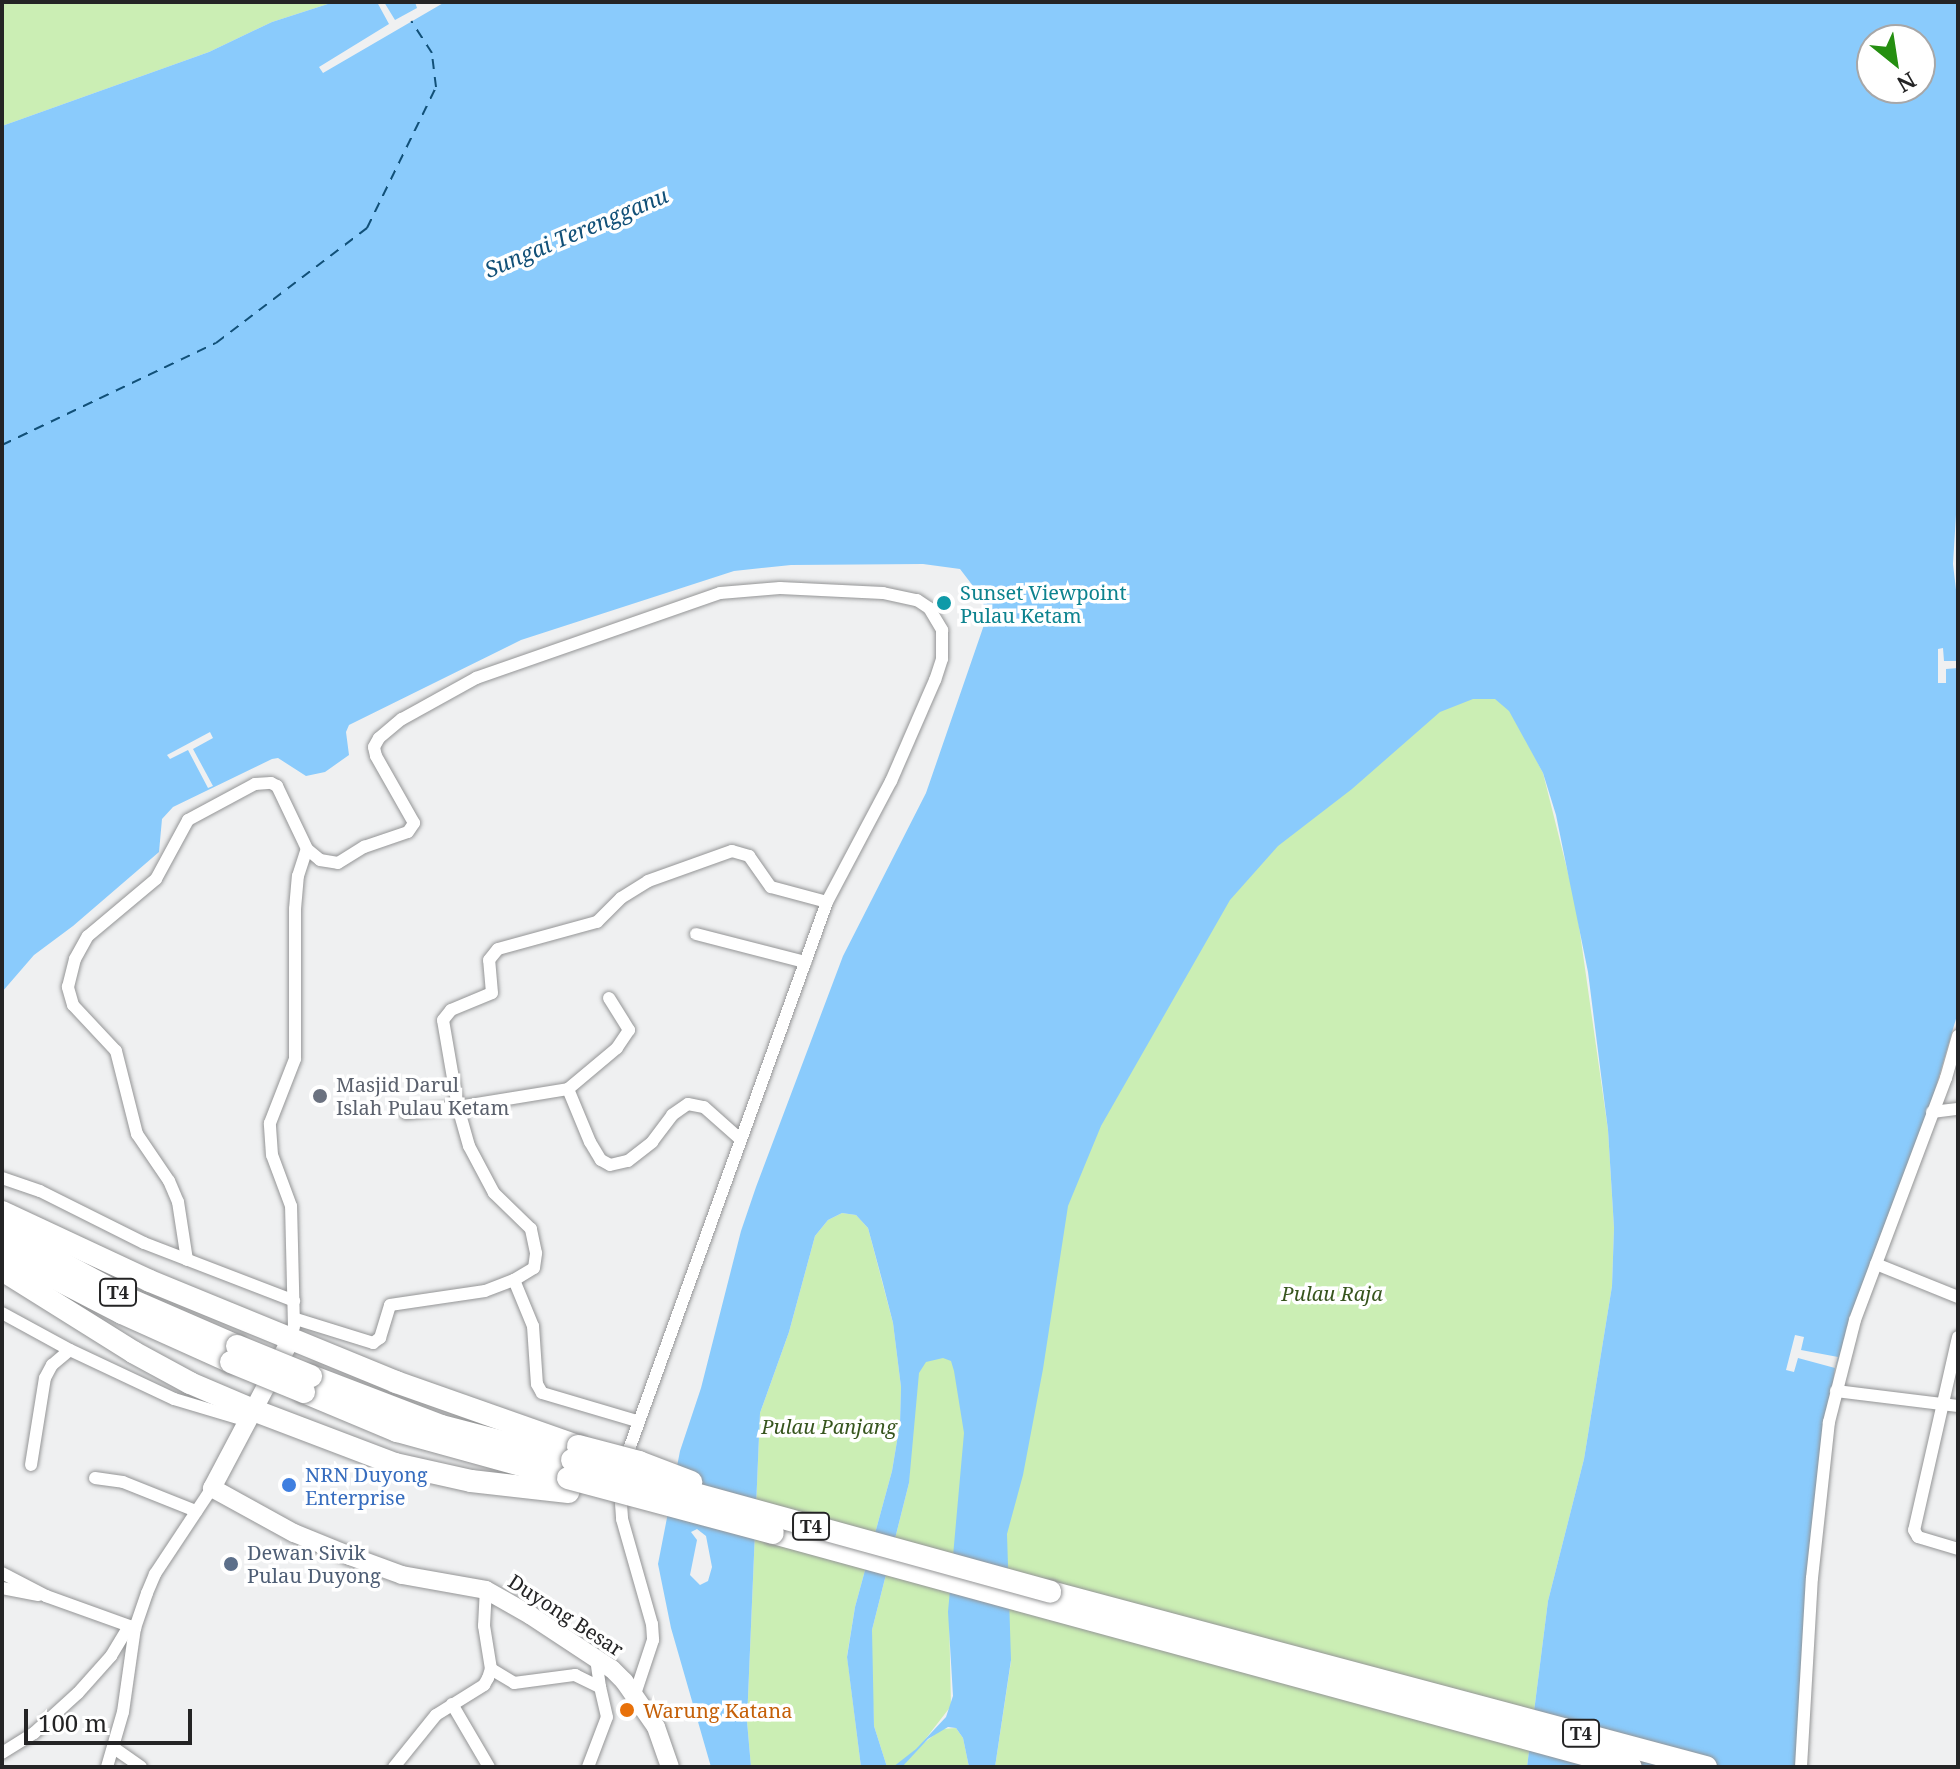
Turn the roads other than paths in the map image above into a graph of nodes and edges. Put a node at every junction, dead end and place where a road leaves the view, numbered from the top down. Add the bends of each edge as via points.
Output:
1 (307, 849) junction
2 (827, 902) junction
3 (696, 934) dead end
4 (805, 962) junction
5 (609, 998) dead end
6 (1958, 1036) edge
7 (1955, 1058) edge
8 (568, 1089) junction
9 (458, 1107) junction
10 (1934, 1107) junction
11 (1958, 1109) edge
12 (406, 1113) dead end
13 (740, 1139) junction
14 (2, 1178) edge
15 (4, 1220) edge
16 (2, 1251) edge
17 (187, 1260) junction
18 (1876, 1264) junction
19 (2, 1270) edge
20 (514, 1280) junction
21 (1958, 1297) edge
22 (294, 1301) junction
23 (2, 1313) edge
24 (293, 1329) junction
25 (1958, 1337) edge
26 (70, 1350) junction
27 (234, 1354) junction
28 (1836, 1391) junction
29 (1941, 1403) junction
30 (1958, 1406) edge
31 (250, 1416) junction
32 (637, 1421) junction
33 (31, 1465) dead end
34 (572, 1469) junction
35 (95, 1478) dead end
36 (212, 1488) junction
37 (196, 1511) junction
38 (1958, 1549) edge
39 (2, 1573) edge
40 (2, 1588) edge
41 (486, 1590) junction
42 (46, 1596) junction
43 (1047, 1600) junction
44 (132, 1627) junction
45 (596, 1659) junction
46 (491, 1669) junction
47 (600, 1687) junction
48 (635, 1694) junction
49 (452, 1704) junction
50 (1454, 1708) junction
51 (114, 1748) junction
52 (2, 1753) edge
53 (107, 1767) edge
54 (141, 1767) edge
55 (394, 1767) edge
56 (489, 1767) edge
57 (588, 1767) edge
58 (670, 1767) edge
59 (1631, 1767) edge
60 (1706, 1767) edge
61 (1801, 1767) edge

1 - 2 street via 320,860 338,863 412,828 412,816 374,747 402,719 476,678 720,593 780,588 902,595 917,600 937,619 942,659 891,781
1 - 17 street via 277,786 255,784 188,820 156,879 98,925 75,959 70,996 116,1051 137,1134 178,1202
1 - 22 street via 295,909 295,1059 270,1123 272,1155 291,1206
2 - 4 street
2 - 9 street via 771,887 749,856 732,851 648,881 597,922 498,949 489,960 492,993 451,1010 443,1020
3 - 4 street
4 - 13 street
5 - 8 street via 629,1030 617,1048
6 - 7 street
7 - 10 street
8 - 9 street
8 - 13 street via 596,1153 610,1165 637,1155 688,1104 704,1107
9 - 12 street
9 - 20 street via 469,1146 494,1193 531,1229 534,1268
10 - 11 street
10 - 18 street
13 - 32 street
14 - 17 street
15 - 24 highway
15 - 27 highway, T4 via 129,1299
16 - 27 highway, T4 via 122,1313
17 - 22 street
18 - 21 street
18 - 28 street
19 - 31 highway via 133,1352
20 - 24 street via 471,1294 390,1305 380,1338 373,1343
20 - 32 street via 533,1326 542,1393
22 - 24 street
23 - 26 street
24 - 31 street
24 - 34 highway via 486,1416
25 - 29 street
26 - 31 street via 174,1399
26 - 33 street via 45,1378
27 - 34 highway, T4, bridge via 308,1384 397,1431
28 - 29 street
28 - 61 street via 1819,1495
29 - 30 street
29 - 38 street via 1914,1530 1925,1540
31 - 34 highway via 395,1464 471,1481
31 - 36 street
32 - 48 street via 619,1504 653,1640
34 - 43 highway, T4, bridge via 773,1533
34 - 43 highway, T4, bridge via 744,1508
35 - 37 street via 123,1482
36 - 37 street
36 - 41 street, Duyong Besar via 294,1533 378,1567
37 - 44 street via 155,1574
39 - 42 street
40 - 42 street
41 - 45 street, Duyong Besar
41 - 46 street via 484,1626
42 - 44 street
43 - 50 highway, T4
44 - 51 street
44 - 52 street via 78,1693 34,1733
45 - 47 street
45 - 48 street, Duyong Besar
46 - 47 street via 514,1683 575,1675
46 - 49 street via 484,1685
47 - 57 street via 607,1717
48 - 58 street, Duyong Besar via 656,1727
49 - 55 street via 426,1725
49 - 56 street
50 - 59 highway, T4
50 - 60 highway, T4
51 - 53 street
51 - 54 street

